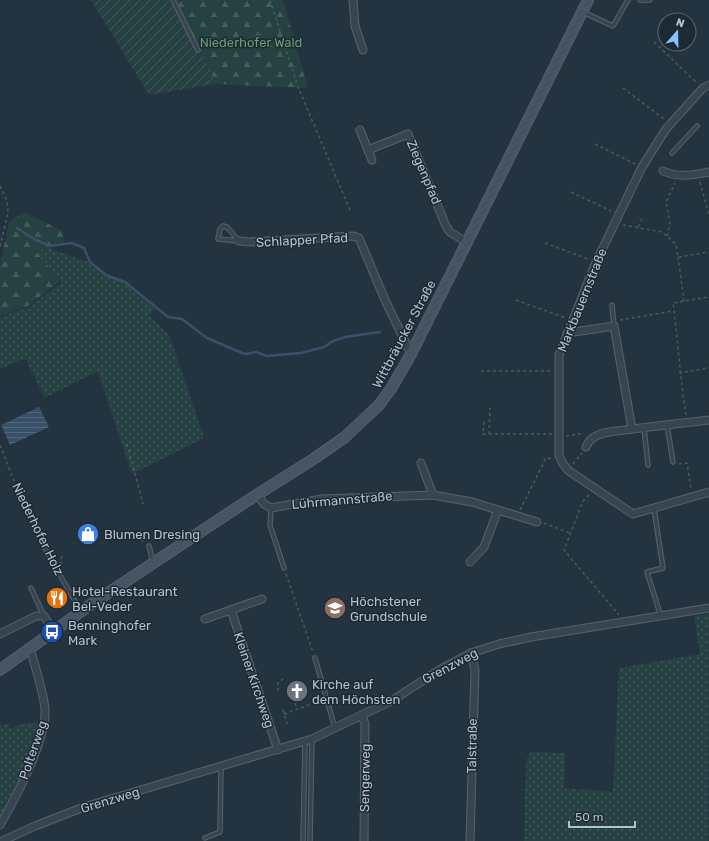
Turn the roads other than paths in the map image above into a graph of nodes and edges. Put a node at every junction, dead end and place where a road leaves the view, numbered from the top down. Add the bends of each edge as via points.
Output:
1 (172, 0) edge
2 (353, 0) edge
3 (628, 0) edge
4 (640, 0) edge
5 (650, 0) edge
6 (584, 4) edge
7 (198, 50) dead end
8 (363, 50) dead end
9 (707, 86) edge
10 (697, 126) dead end
11 (360, 130) dead end
12 (368, 150) junction
13 (672, 153) dead end
14 (372, 160) dead end
15 (663, 170) dead end
16 (709, 172) edge
17 (239, 241) junction
18 (466, 242) junction
19 (612, 305) dead end
20 (614, 323) junction
21 (567, 333) junction
22 (411, 354) junction
23 (709, 420) edge
24 (667, 425) junction
25 (644, 428) junction
26 (632, 430) junction
27 (586, 447) road end
28 (673, 462) road end
29 (420, 463) dead end
30 (648, 465) dead end
31 (709, 492) edge
32 (257, 494) junction
33 (434, 495) junction
34 (271, 508) junction
35 (654, 509) junction
36 (498, 510) junction
37 (537, 522) road end
38 (149, 546) dead end
39 (44, 547) road end
40 (470, 562) dead end
41 (153, 563) junction
42 (284, 568) road end
43 (31, 588) dead end
44 (262, 599) dead end
45 (709, 608) edge
46 (230, 610) junction
47 (81, 611) junction
48 (44, 616) junction
49 (661, 617) junction
50 (205, 619) dead end
51 (53, 631) junction
52 (0, 634) edge
53 (30, 648) junction
54 (471, 653) junction
55 (315, 658) road end
56 (0, 670) edge
57 (362, 716) junction
58 (335, 728) junction
59 (308, 740) junction
60 (278, 750) junction
61 (221, 767) junction
62 (0, 825) edge
63 (205, 838) dead end
64 (2, 841) edge
65 (303, 841) edge
66 (310, 841) edge
67 (364, 841) edge
68 (470, 841) edge

1 - 7 lane
2 - 8 street via 355,26
3 - 6 lane, Wittbräucker Straße via 613,26
4 - 5 lane
6 - 18 main road, Wittbräucker Straße
9 - 21 street, Markbauernstraße via 670,123 642,167 596,262
10 - 13 lane
11 - 12 street
12 - 14 street
12 - 18 street, Ziegenpfad via 408,134 446,226 450,232
15 - 16 street via 676,176
17 - 17 lane via 218,240 221,227 227,227
17 - 22 street, Schlapper Pfad via 353,236 359,238
18 - 22 main road, Wittbräucker Straße
19 - 20 lane
20 - 21 street
20 - 26 street
21 - 35 street, Markbauernstraße via 559,355 563,435 559,455 569,471 633,514
22 - 32 main road, Wittbräucker Straße via 385,397 359,425 315,458
23 - 24 street
24 - 25 street
24 - 28 lane
25 - 26 street
25 - 30 lane
26 - 27 street via 597,434
29 - 33 street
31 - 35 street
32 - 34 street via 264,504
32 - 41 main road, Wittbräucker Straße
33 - 34 street, Lührmannstraße via 322,499
33 - 36 street, Lührmannstraße
34 - 42 lane via 270,525
35 - 49 lane via 663,568 646,572
36 - 37 street, Lührmannstraße
36 - 40 street via 484,548
38 - 41 lane
39 - 47 lane, Niederhofer Holz
41 - 47 main road, Wittbräucker Straße
43 - 48 lane
44 - 46 street
45 - 49 street, Grenzweg
46 - 50 street
46 - 60 street, Kleiner Kirchweg
47 - 51 main road, Wittbräucker Straße
48 - 51 street
48 - 52 street via 36,616
49 - 54 street, Grenzweg via 531,637
51 - 53 main road, Wittbräucker Straße
53 - 56 main road, Wittbräucker Straße
53 - 62 street, Polterweg via 45,710 44,725 19,791
54 - 57 street, Grenzweg
54 - 68 street, Talstraße via 475,670
55 - 58 lane
57 - 58 street, Grenzweg
57 - 67 street, Sengerweg via 365,724
58 - 59 street, Grenzweg
59 - 60 street, Grenzweg
59 - 65 lane
59 - 66 lane
60 - 61 street, Grenzweg
61 - 63 lane via 220,832
61 - 64 street, Grenzweg via 84,807

